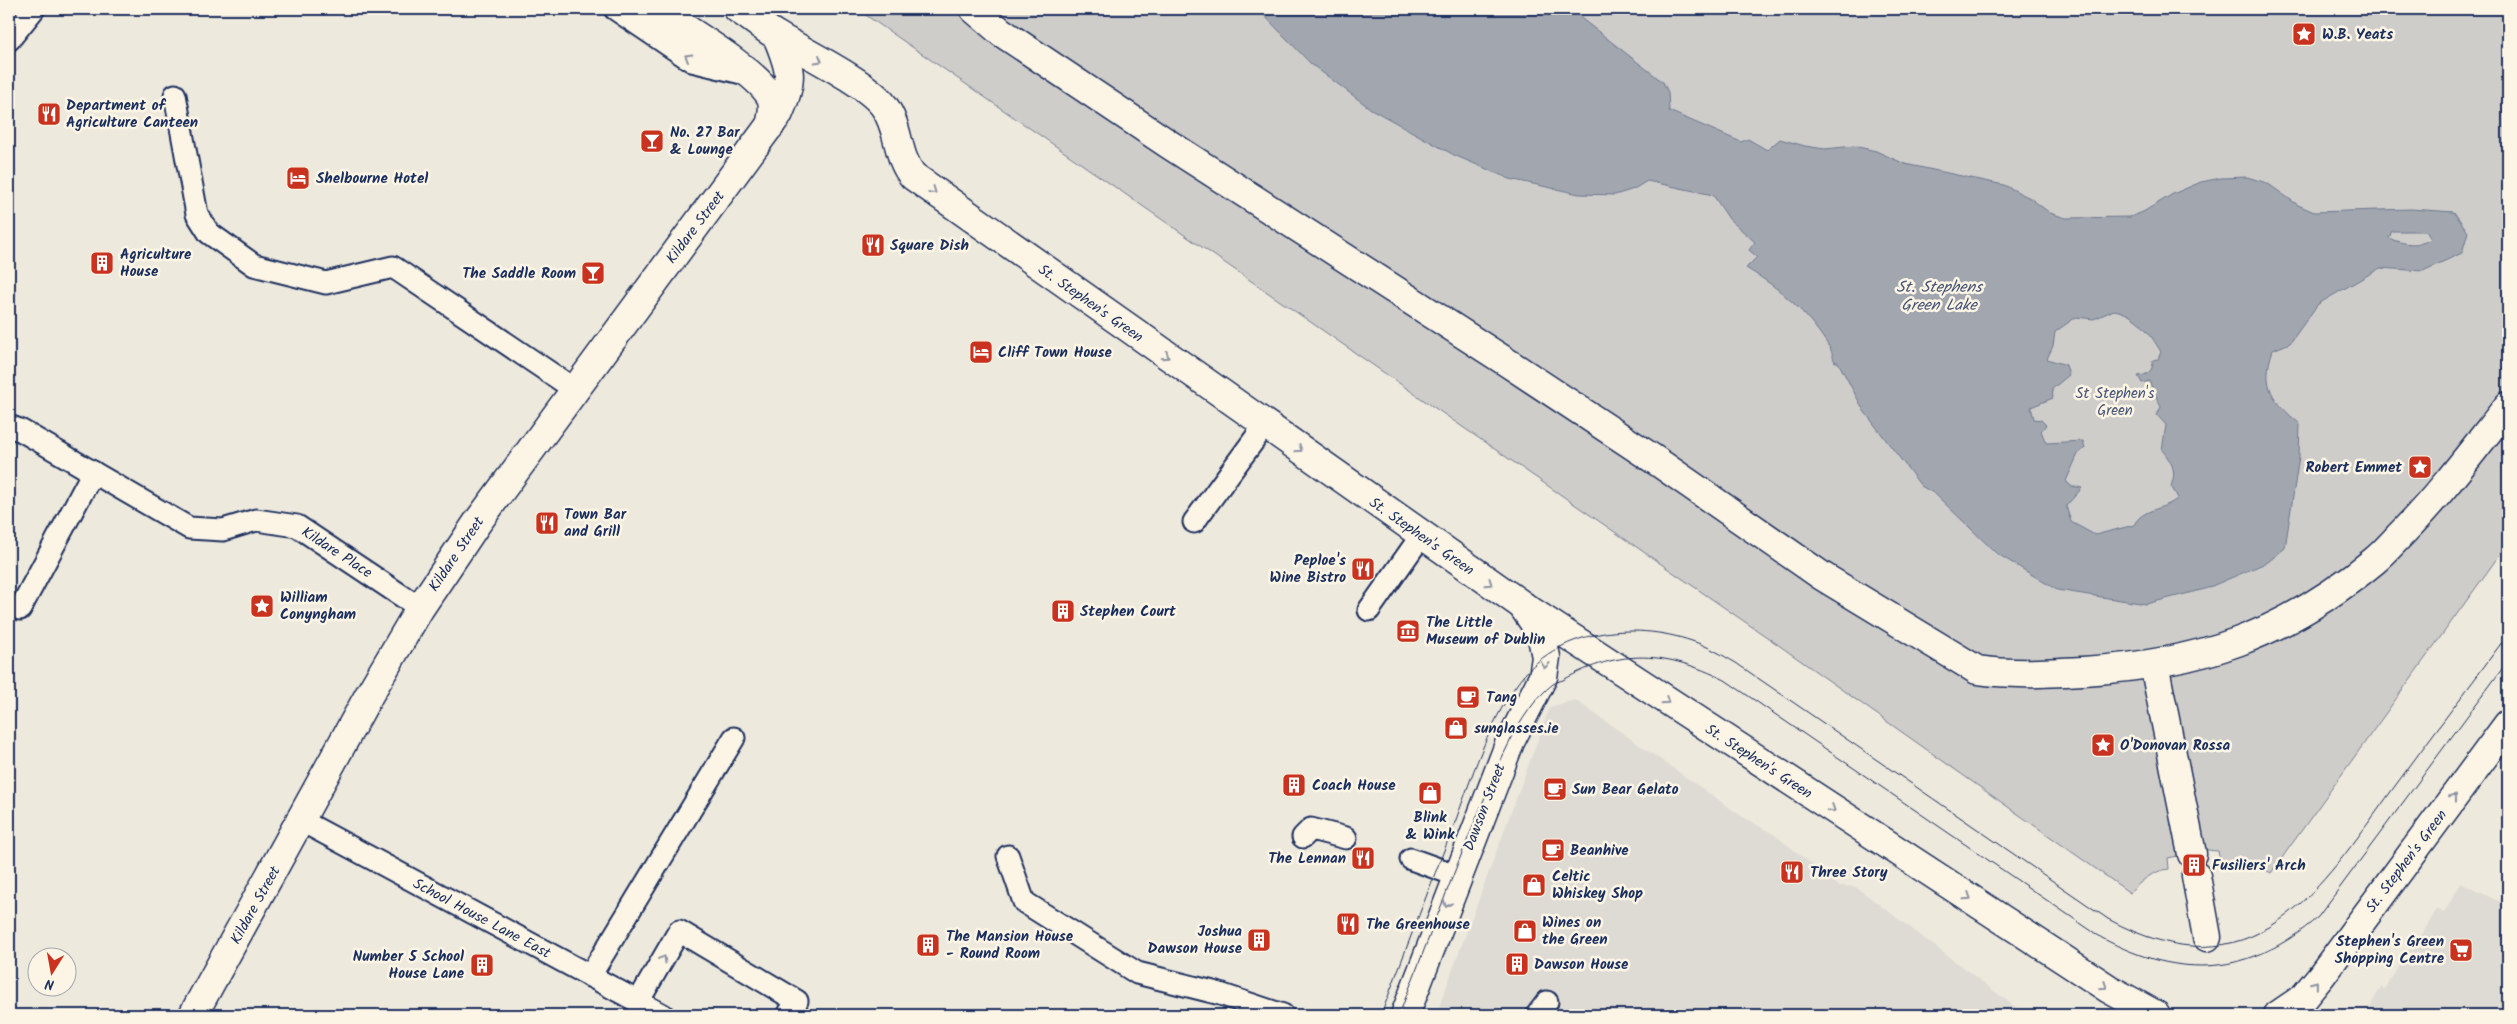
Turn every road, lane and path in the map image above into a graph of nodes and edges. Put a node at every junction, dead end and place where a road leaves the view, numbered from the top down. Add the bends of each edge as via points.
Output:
1 (34, 9) edge
2 (615, 9) edge
3 (655, 9) edge
4 (738, 9) edge
5 (974, 9) edge
6 (777, 36) junction
7 (9, 40) edge
8 (751, 75) junction
9 (175, 95) dead end
10 (770, 126) junction
11 (574, 389) junction
12 (2508, 406) edge
13 (1265, 425) junction
14 (9, 426) edge
15 (93, 472) junction
16 (1194, 522) dead end
17 (1421, 536) junction
18 (1522, 605) junction
19 (20, 608) dead end
20 (420, 608) junction
21 (1369, 610) dead end
22 (2154, 664) junction
23 (2508, 724) edge
24 (734, 738) dead end
25 (302, 821) junction
26 (1303, 837) dead end
27 (1346, 838) dead end
28 (1008, 856) dead end
29 (1411, 858) dead end
30 (1458, 876) junction
31 (2207, 937) dead end
32 (590, 976) junction
33 (638, 1002) junction
34 (193, 1015) edge
35 (664, 1015) edge
36 (788, 1015) edge
37 (1283, 1015) edge
38 (1404, 1015) edge
39 (2156, 1015) edge
40 (2278, 1015) edge

1 - 7 lane
8 -> 2 lane via 692,61
3 - 8 street
4 - 6 street, St. Stephen's Green
5 - 22 street via 1000,32 1516,368 1822,576 1977,670 2051,673
6 - 10 street, Kildare Street via 791,80 786,98
6 -> 13 street, St. Stephen's Green via 834,68 884,105 898,134 906,167 913,176
8 - 10 street via 772,99
9 - 11 lane via 197,214 209,233 254,266 326,283 393,267
10 - 11 street, Kildare Street
11 - 20 street, Kildare Street via 476,523
12 - 22 street via 2432,502 2375,560 2318,602 2266,631 2224,648
13 - 16 lane
13 -> 17 street, St. Stephen's Green
14 - 15 lane, Kildare Place
15 - 19 lane
15 - 20 lane, Kildare Place via 189,528 222,530 256,520 297,526
17 -> 18 street, St. Stephen's Green
17 - 21 lane
18 -> 30 street, Dawson Street via 1541,633 1546,657 1544,677 1510,742
18 -> 39 street, St. Stephen's Green via 2101,984
20 - 25 street, Kildare Street
22 - 31 street
40 -> 23 street, St. Stephen's Green via 2303,998 2321,976
24 - 32 lane
25 - 32 lane, School House Lane East
25 - 34 street, Kildare Street
26 - 27 lane via 1311,829
28 - 37 lane via 1024,902 1137,973 1217,993
29 - 30 lane
30 -> 38 street, Dawson Street
32 - 33 lane, School House Lane East
33 - 35 lane, School House Lane East
33 -> 36 lane via 680,931 797,1001

